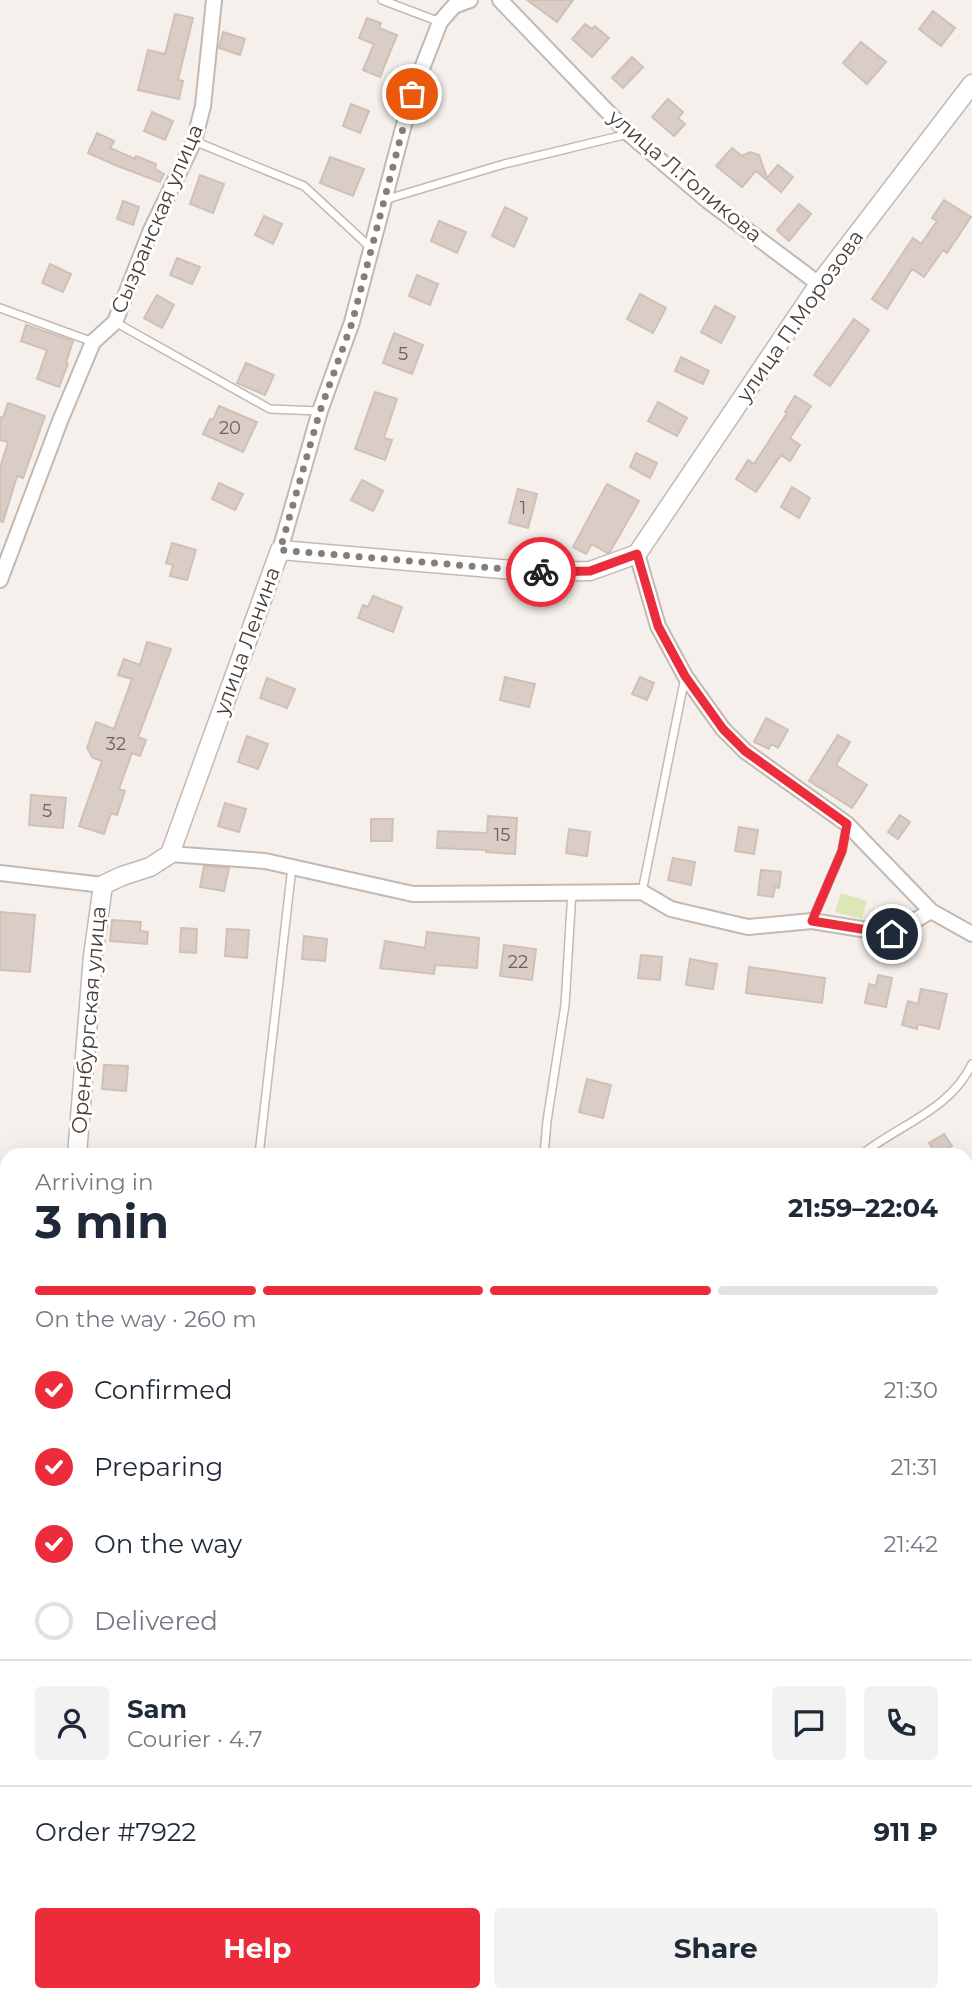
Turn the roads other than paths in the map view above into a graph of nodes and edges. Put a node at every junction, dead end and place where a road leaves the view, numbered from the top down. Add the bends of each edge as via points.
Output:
1 (214, 0) edge
2 (382, 0) edge
3 (470, 0) edge
4 (500, 0) edge
5 (440, 22) junction
6 (972, 84) edge
7 (629, 134) junction
8 (194, 141) junction
9 (384, 200) junction
10 (372, 249) junction
11 (819, 284) junction
12 (0, 308) edge
13 (115, 322) junction
14 (93, 342) junction
15 (320, 411) junction
16 (280, 550) junction
17 (637, 554) junction
18 (0, 580) edge
19 (685, 676) junction
20 (847, 824) junction
21 (170, 854) junction
22 (292, 867) junction
23 (0, 873) edge
24 (103, 885) junction
25 (572, 891) junction
26 (642, 892) junction
27 (931, 911) junction
28 (812, 921) junction
29 (972, 934) edge
30 (972, 1064) edge
31 (78, 1148) edge
32 (260, 1148) edge
33 (545, 1148) edge
34 (872, 1148) edge

1 - 8 street, Сызранская улица
2 - 5 lane
3 - 5 street via 454,6
4 - 7 street, улица Л.Голикова
5 - 9 street, улица Ленина via 412,94
6 - 11 street, улица П.Морозова
7 - 9 lane via 504,163
7 - 11 street, улица Л.Голикова via 708,201
8 - 10 lane via 304,186
8 - 13 street, Сызранская улица via 151,230
9 - 10 street, улица Ленина
10 - 15 street, улица Ленина via 352,323
11 - 17 street, улица П.Морозова
12 - 14 lane
13 - 14 street, Сызранская улица
13 - 15 lane via 270,409
14 - 18 street, Сызранская улица
15 - 16 street, улица Ленина
16 - 17 street via 536,572 590,571
16 - 21 street, улица Ленина
17 - 19 street via 658,626
19 - 20 street via 745,751
19 - 26 lane
20 - 27 street
20 - 28 lane via 842,851
21 - 22 street
21 - 24 street
22 - 25 street via 413,894
22 - 32 lane
23 - 24 street
24 - 31 street, Оренбургская улица
25 - 26 street
25 - 33 lane via 565,1005
26 - 28 street via 671,909 748,927
27 - 28 street via 892,934
27 - 29 street
30 - 34 lane via 963,1082 936,1107

